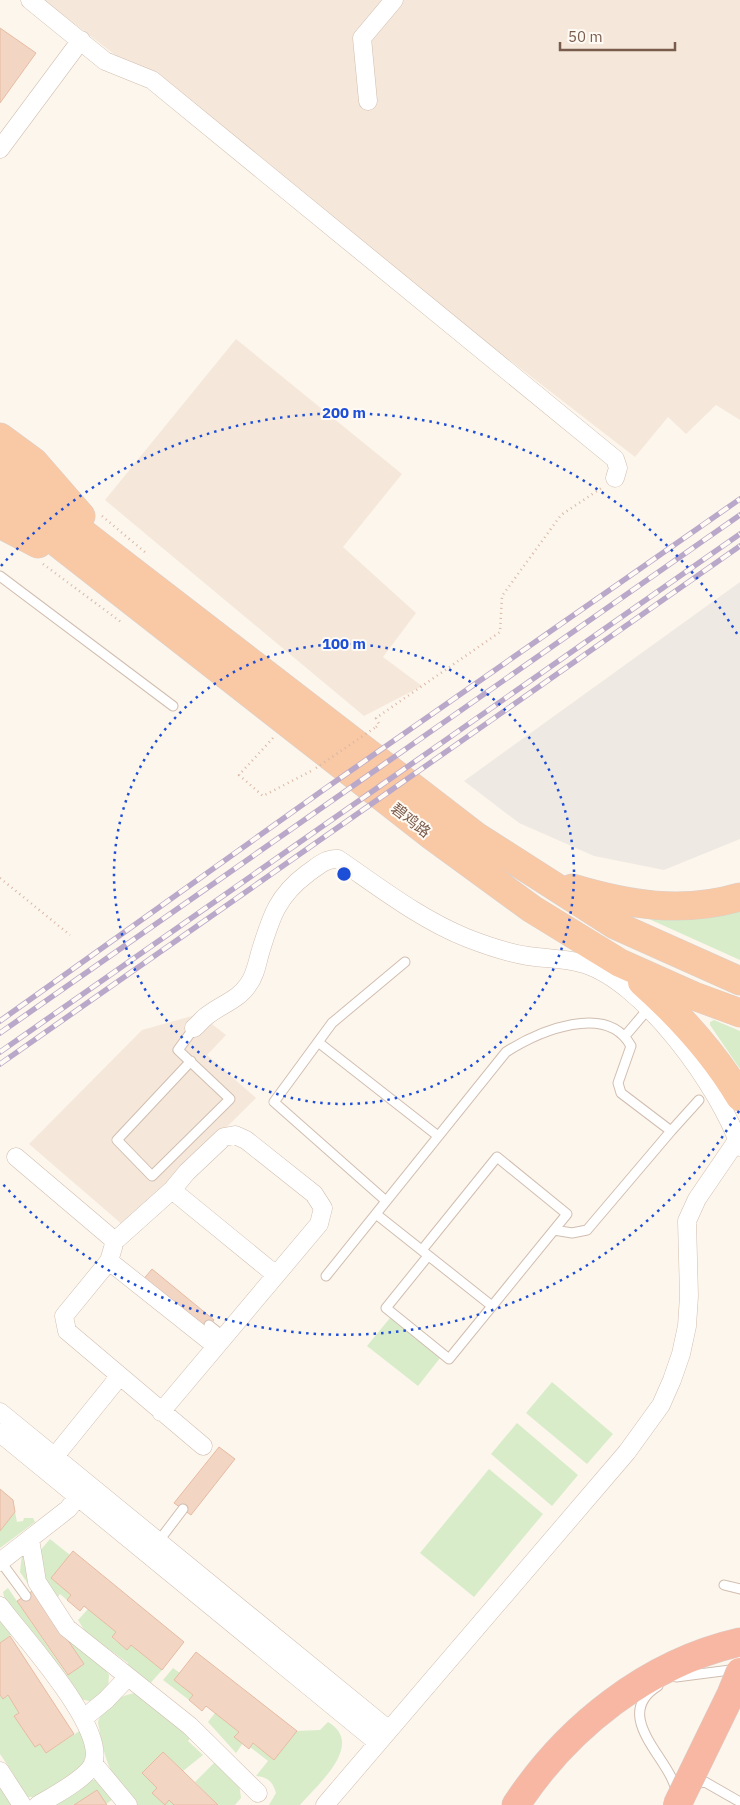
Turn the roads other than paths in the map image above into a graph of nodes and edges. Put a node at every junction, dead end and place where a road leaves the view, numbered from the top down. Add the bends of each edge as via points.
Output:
1 (30, 0) edge
2 (394, 0) edge
3 (81, 40) junction
4 (368, 101) dead end
5 (0, 149) edge
6 (0, 437) edge
7 (0, 469) edge
8 (615, 478) road end
9 (0, 498) edge
10 (0, 524) edge
11 (116, 574) junction
12 (0, 576) edge
13 (173, 706) dead end
14 (532, 873) junction
15 (740, 897) edge
16 (405, 962) dead end
17 (620, 963) junction
18 (740, 981) edge
19 (648, 1008) junction
20 (740, 1013) edge
21 (194, 1028) joint
22 (625, 1036) junction
23 (318, 1042) junction
24 (190, 1061) junction
25 (740, 1096) edge
26 (699, 1100) dead end
27 (671, 1131) junction
28 (438, 1136) junction
29 (739, 1141) edge
30 (16, 1158) dead end
31 (172, 1190) junction
32 (386, 1201) junction
33 (376, 1214) junction
34 (554, 1230) junction
35 (115, 1241) junction
36 (425, 1253) junction
37 (109, 1261) junction
38 (276, 1275) junction
39 (326, 1276) dead end
40 (492, 1306) junction
41 (209, 1325) dead end
42 (220, 1342) junction
43 (119, 1377) junction
44 (0, 1412) edge
45 (161, 1412) junction
46 (0, 1433) edge
47 (203, 1446) dead end
48 (50, 1463) junction
49 (83, 1490) junction
50 (183, 1509) dead end
51 (30, 1540) junction
52 (158, 1542) junction
53 (1, 1562) edge
54 (724, 1585) dead end
55 (740, 1589) edge
56 (26, 1596) dead end
57 (0, 1606) edge
58 (740, 1642) edge
59 (740, 1671) edge
60 (128, 1677) junction
61 (84, 1718) junction
62 (383, 1737) junction
63 (93, 1763) junction
64 (0, 1771) edge
65 (258, 1793) dead end
66 (676, 1799) edge
67 (740, 1802) edge
68 (22, 1805) edge
69 (38, 1805) edge
70 (128, 1805) edge
71 (325, 1805) edge
72 (516, 1805) edge

1 - 3 street
2 - 4 street via 362,38
3 - 5 street
3 - 8 street via 105,61 152,80 615,458 618,468
6 - 11 highway via 34,462
7 - 11 highway
9 - 11 highway
10 - 11 highway
11 - 14 highway, 碧鸡路 via 476,836
11 - 17 highway, 碧鸡路 via 432,836 532,909
12 - 13 lane
14 - 15 highway via 629,904 706,906
14 - 18 highway, 碧鸡路 via 615,926
16 - 23 lane via 332,1023
17 - 20 highway, 碧鸡路
17 - 25 highway via 670,1007 721,1064
19 - 21 street via 611,977 585,964 526,956 467,938 423,917 338,859 331,858 295,883 275,907 256,970 241,994
19 - 22 lane
19 - 29 street via 697,1068
21 - 24 lane via 178,1050
22 - 27 lane via 631,1046 618,1082 621,1093
22 - 28 lane via 614,1027 589,1023 557,1029 520,1043 506,1052
23 - 28 lane
23 - 32 lane via 274,1102
24 - 24 lane via 230,1099 152,1176 117,1140
26 - 27 lane
27 - 34 lane via 587,1230 572,1234
28 - 32 lane
29 - 62 street via 697,1199 688,1221 687,1326 672,1380 660,1404 627,1452
30 - 35 street
31 - 35 street
31 - 38 street
31 - 38 street via 224,1137 235,1135 246,1140 314,1194 323,1208 319,1224
32 - 33 lane
33 - 36 lane
33 - 39 lane
34 - 36 lane via 567,1214 497,1157
34 - 40 lane
35 - 37 street
36 - 40 lane
36 - 40 lane via 386,1308 449,1359
37 - 42 street
37 - 43 street via 69,1308 64,1324 72,1337
38 - 42 street
41 - 42 lane
42 - 45 street
43 - 45 street
43 - 48 street
44 - 48 street
45 - 47 street
46 - 48 street
48 - 49 street
49 - 51 street via 68,1509
49 - 52 street
49 - 62 street
50 - 52 lane
51 - 53 street
51 - 60 street via 37,1582 67,1628
52 - 62 street
53 - 56 lane
54 - 55 lane
57 - 61 street via 39,1653
58 - 72 highway via 695,1656 619,1698 555,1752
59 - 66 highway, bridge
59 - 66 lane via 691,1674 670,1679 654,1688 643,1702 640,1715 643,1730
60 - 61 street
60 - 65 street via 190,1726
61 - 63 street via 94,1747
62 - 71 street
63 - 69 street via 84,1774
63 - 70 street
64 - 68 street
66 - 67 lane via 705,1782

